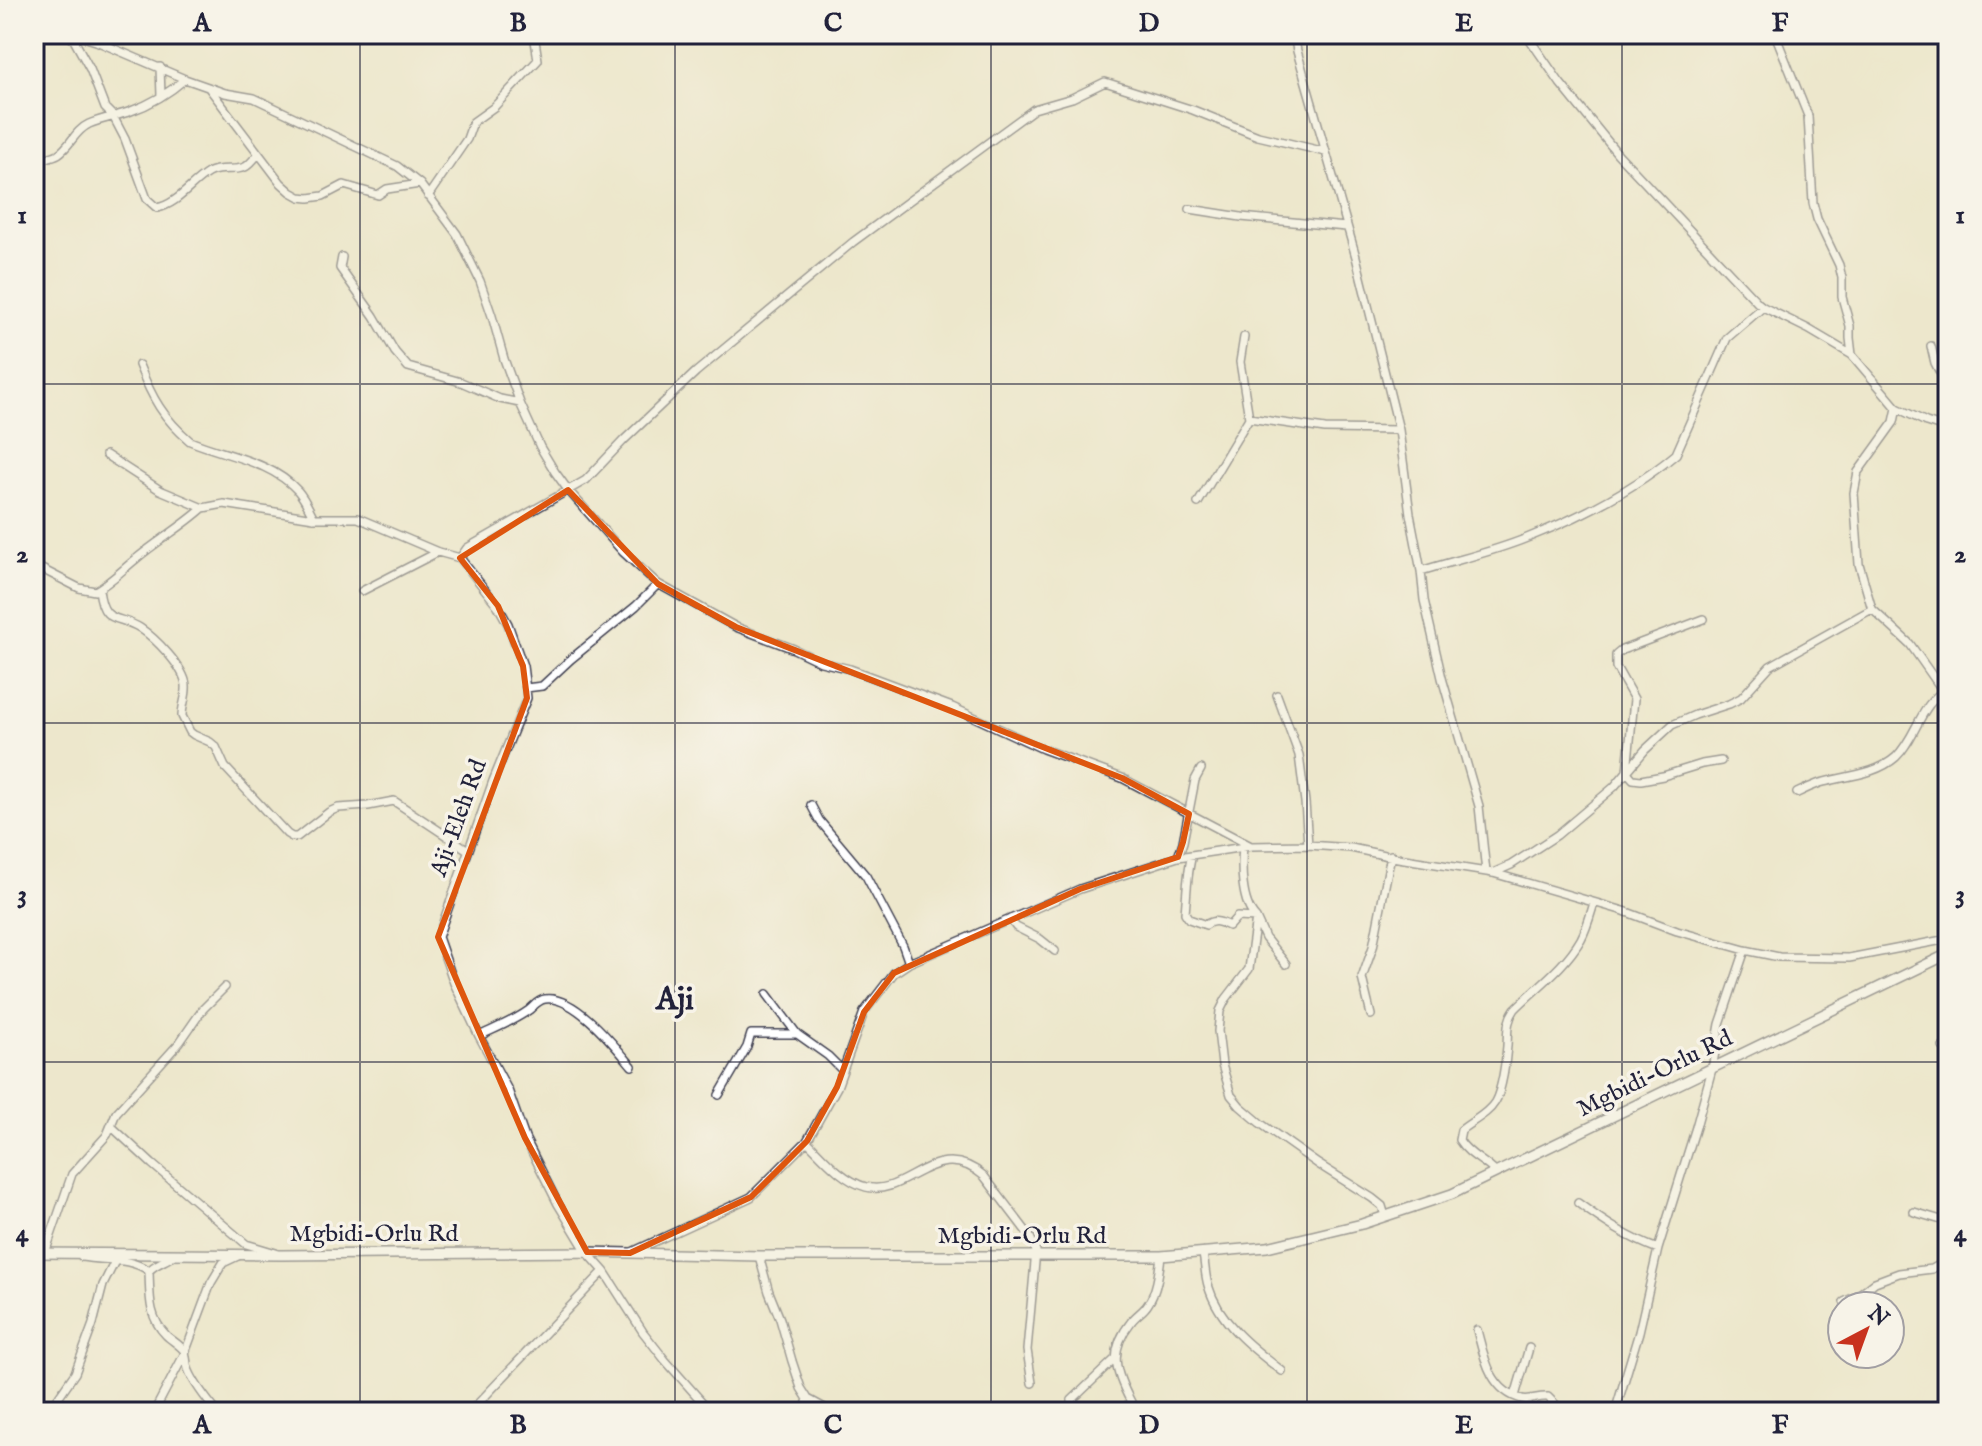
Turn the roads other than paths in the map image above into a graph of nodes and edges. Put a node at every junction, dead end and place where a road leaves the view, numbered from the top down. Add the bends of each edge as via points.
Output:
1 (70, 34) edge
2 (97, 34) edge
3 (534, 34) edge
4 (1294, 34) edge
5 (1526, 34) edge
6 (1775, 34) edge
7 (89, 39) junction
8 (160, 67) junction
9 (185, 79) junction
10 (208, 86) junction
11 (161, 96) junction
12 (113, 116) junction
13 (1326, 152) junction
14 (259, 154) junction
15 (34, 162) edge
16 (420, 184) junction
17 (428, 196) junction
18 (1190, 209) dead end
19 (1346, 227) junction
20 (342, 257) dead end
21 (1763, 307) junction
22 (1244, 337) dead end
23 (1931, 346) dead end
24 (1852, 355) junction
25 (139, 365) dead end
26 (1948, 388) edge
27 (520, 403) junction
28 (1897, 408) junction
29 (1249, 418) junction
30 (1948, 429) edge
31 (1399, 430) junction
32 (106, 455) dead end
33 (568, 490) junction
34 (1198, 503) dead end
35 (203, 508) junction
36 (314, 518) junction
37 (438, 552) junction
38 (460, 558) junction
39 (34, 565) edge
40 (1421, 571) junction
41 (658, 584) junction
42 (99, 589) junction
43 (362, 591) dead end
44 (1872, 609) junction
45 (1704, 619) dead end
46 (526, 688) junction
47 (1946, 690) edge
48 (1277, 695) dead end
49 (1721, 761) dead end
50 (1201, 769) dead end
51 (1627, 772) junction
52 (1797, 793) dead end
53 (811, 805) dead end
54 (1189, 814) junction
55 (1308, 845) junction
56 (1247, 846) junction
57 (468, 850) junction
58 (1192, 855) junction
59 (1391, 855) junction
60 (1178, 857) junction
61 (1490, 872) junction
62 (1594, 903) junction
63 (1947, 906) edge
64 (1256, 918) junction
65 (1010, 919) junction
66 (1946, 939) edge
67 (1745, 950) junction
68 (1055, 951) dead end
69 (1948, 954) edge
70 (909, 963) junction
71 (1286, 964) dead end
72 (225, 987) dead end
73 (767, 994) dead end
74 (1371, 1015) dead end
75 (797, 1034) junction
76 (479, 1036) junction
77 (632, 1066) dead end
78 (1712, 1069) junction
79 (843, 1071) junction
80 (719, 1095) dead end
81 (111, 1126) junction
82 (807, 1141) junction
83 (1496, 1173) junction
84 (1578, 1203) dead end
85 (1914, 1212) dead end
86 (1385, 1216) junction
87 (1948, 1222) edge
88 (1658, 1249) junction
89 (587, 1252) junction
90 (39, 1253) edge
91 (64, 1253) junction
92 (630, 1253) junction
93 (175, 1254) junction
94 (242, 1254) junction
95 (1203, 1254) junction
96 (282, 1255) junction
97 (759, 1256) junction
98 (1161, 1256) junction
99 (1037, 1257) junction
100 (1948, 1260) edge
101 (115, 1261) junction
102 (149, 1271) junction
103 (604, 1271) junction
104 (1865, 1290) edge
105 (1477, 1330) dead end
106 (1529, 1348) dead end
107 (185, 1353) junction
108 (1114, 1360) junction
109 (1282, 1371) dead end
110 (1032, 1383) dead end
111 (1515, 1396) junction
112 (57, 1399) dead end
113 (808, 1399) junction
114 (1072, 1400) dead end
115 (1131, 1402) dead end
116 (154, 1412) edge
117 (217, 1412) edge
118 (470, 1412) edge
119 (711, 1412) edge
120 (804, 1412) edge
121 (832, 1412) edge
122 (1563, 1412) edge
123 (1615, 1412) edge

1 - 7 street
1 - 12 street
2 - 7 street
3 - 17 street via 538,60 473,122
4 - 13 street
5 - 21 street via 1617,153
6 - 24 street via 1808,116 1813,203 1839,265
7 - 8 street
8 - 9 street
8 - 11 street
9 - 10 street
9 - 11 street
10 - 14 street
10 - 16 street via 254,98 397,166
11 - 12 street
12 - 14 street via 147,199 157,208 205,174 245,167
12 - 15 street via 76,132 58,154
13 - 19 street
13 - 33 street via 1258,136 1105,82 1034,109 853,242 696,372 586,480
14 - 16 street via 281,183 300,197 323,196 344,185 378,195
16 - 17 street
17 - 27 street via 457,234 480,281
18 - 19 street
19 - 31 street
20 - 27 street via 340,268 408,367
21 - 24 street
21 - 40 street via 1727,338 1676,454 1662,466 1594,509 1524,539
22 - 29 street via 1240,362
23 - 26 street
24 - 28 street
25 - 36 street via 156,404 190,441 290,483
27 - 33 street
28 - 30 street
28 - 44 street via 1894,422 1858,472 1854,493 1859,564
29 - 31 street via 1325,429
29 - 34 street
31 - 40 street
32 - 35 street via 160,490
33 - 38 street via 467,548
33 - 41 street
35 - 36 street via 224,504
35 - 42 street
36 - 37 street via 358,518
37 - 38 street
37 - 43 street
38 - 46 street, Aji-Eleh Rd via 508,624
39 - 42 street via 79,588
40 - 61 street via 1442,678 1479,806
41 - 46 street via 542,686
41 - 54 street via 736,627 952,707 1122,778
42 - 57 street via 108,614 140,629 178,667 186,684 182,716 190,732 216,747 225,767 287,834 297,837 338,808 394,801
44 - 47 street via 1910,644
44 - 51 street via 1770,666 1741,698 1672,725
45 - 51 street via 1616,655 1616,667 1634,699
46 - 57 street, Aji-Eleh Rd via 527,698
47 - 52 street via 1928,705 1910,737 1885,764
48 - 55 street via 1299,755
49 - 51 street via 1641,780
50 - 54 street
51 - 61 street via 1557,835 1511,865
53 - 70 street via 866,876
54 - 56 street
54 - 60 street
55 - 56 street
55 - 59 street
56 - 58 street
56 - 64 street via 1241,874 1249,911
57 - 76 street, Aji-Eleh Rd via 438,937
58 - 60 street
58 - 64 street via 1185,913 1189,919 1229,926 1237,917
59 - 61 street
59 - 74 street via 1362,978
60 - 65 street
61 - 62 street
62 - 67 street
62 - 83 street via 1579,942 1509,1017 1497,1100 1461,1130 1462,1146
63 - 66 street
64 - 71 street
64 - 86 street via 1249,969 1220,1011 1222,1065 1231,1095 1260,1123 1372,1198
65 - 68 street
65 - 70 street
66 - 67 street via 1849,958 1779,957
67 - 78 street via 1720,1024
69 - 78 main road, Mgbidi-Orlu Rd
70 - 79 street via 894,973 864,1012
72 - 81 street via 116,1113
73 - 75 street
75 - 79 street
75 - 80 street via 751,1034
76 - 77 street via 546,999 588,1018
76 - 89 street, Aji-Eleh Rd via 508,1090 525,1138
78 - 83 main road, Mgbidi-Orlu Rd
78 - 88 street
79 - 82 street
81 - 90 street via 72,1174
81 - 96 street via 246,1244
82 - 92 street via 751,1197
82 - 99 street via 843,1174 876,1189 946,1162 974,1168 1029,1235
83 - 86 main road, Mgbidi-Orlu Rd
84 - 88 street via 1607,1225
85 - 87 street
86 - 95 main road, Mgbidi-Orlu Rd via 1267,1247
88 - 123 street
89 - 92 main road, Mgbidi-Orlu Rd
89 - 96 main road, Mgbidi-Orlu Rd
89 - 103 street, Aji-Eleh Rd
90 - 91 main road, Mgbidi-Orlu Rd
91 - 93 main road, Mgbidi-Orlu Rd
91 - 101 street
92 - 97 main road, Mgbidi-Orlu Rd
93 - 94 main road, Mgbidi-Orlu Rd
93 - 102 street
94 - 96 main road, Mgbidi-Orlu Rd
94 - 107 street via 223,1263 211,1283
95 - 98 main road, Mgbidi-Orlu Rd
95 - 109 street via 1209,1287 1221,1312 1240,1337
97 - 99 main road, Mgbidi-Orlu Rd
97 - 113 street
98 - 99 main road, Mgbidi-Orlu Rd
98 - 108 street via 1149,1304 1120,1339
99 - 110 street via 1027,1350
100 - 104 street via 1932,1269 1887,1277
101 - 102 street
101 - 112 street via 75,1373
102 - 107 street via 154,1319
103 - 118 street
103 - 119 street, Aji-Eleh Rd via 643,1332
105 - 111 street via 1492,1375
106 - 111 street
107 - 116 street
107 - 117 street via 192,1378
108 - 114 street
108 - 115 street
111 - 122 street via 1548,1397
113 - 120 street
113 - 121 street

